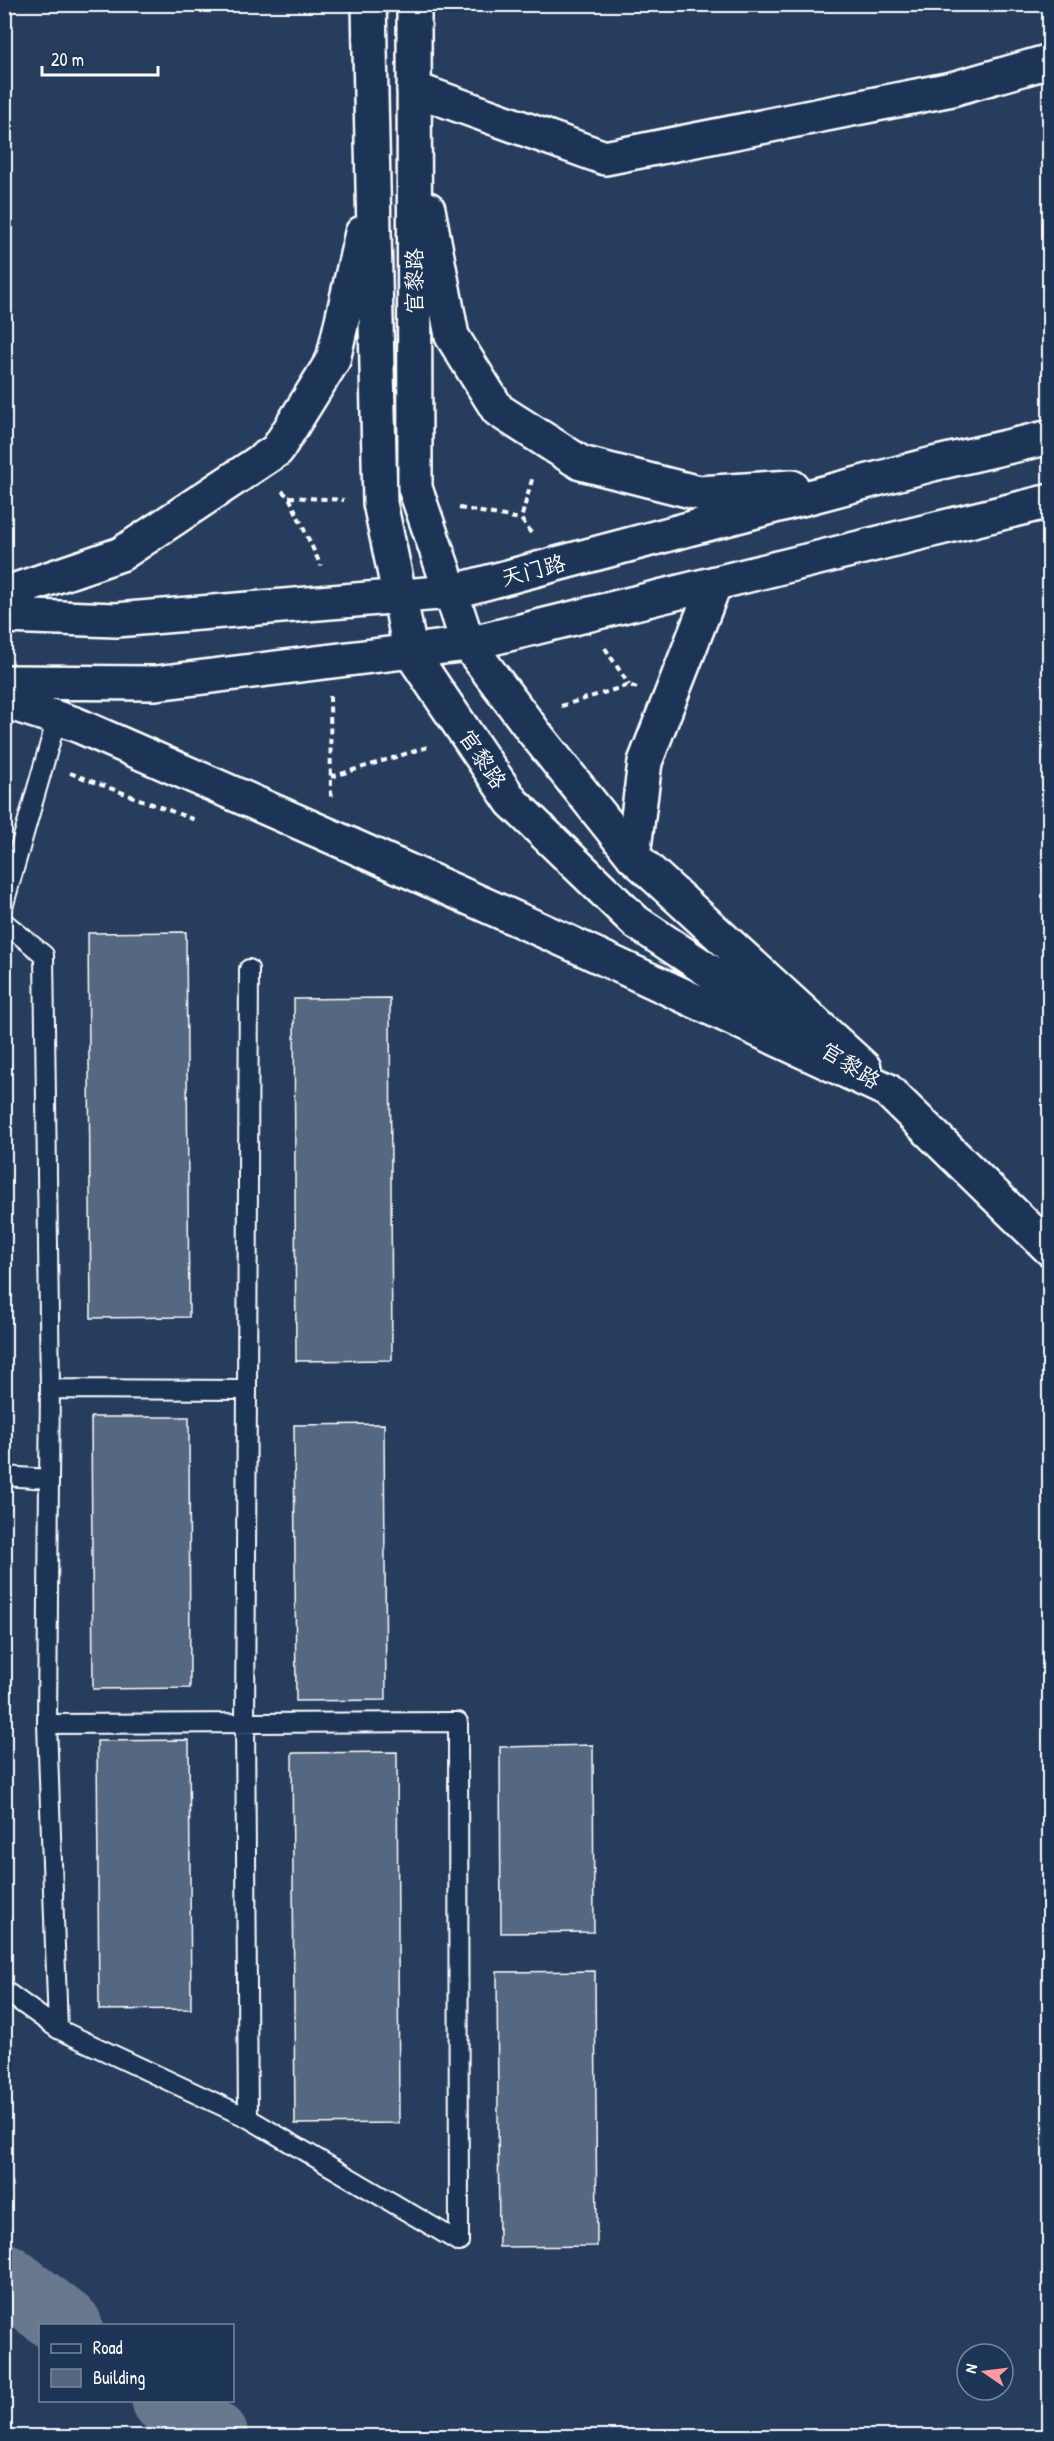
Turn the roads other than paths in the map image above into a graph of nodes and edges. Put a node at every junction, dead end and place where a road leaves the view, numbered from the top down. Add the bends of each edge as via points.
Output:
1 (369, 4) edge
2 (414, 4) edge
3 (1050, 61) edge
4 (414, 89) junction
5 (413, 130) junction
6 (373, 188) junction
7 (1050, 437) edge
8 (866, 482) junction
9 (1050, 501) edge
10 (715, 583) junction
11 (451, 592) junction
12 (4, 594) edge
13 (400, 598) junction
14 (4, 616) edge
15 (468, 644) junction
16 (411, 651) junction
17 (4, 682) edge
18 (4, 701) edge
19 (57, 718) junction
20 (633, 856) junction
21 (4, 904) edge
22 (4, 922) edge
23 (249, 969) dead end
24 (887, 1090) junction
25 (1050, 1249) edge
26 (50, 1389) junction
27 (247, 1390) junction
28 (4, 1476) edge
29 (49, 1479) junction
30 (245, 1723) junction
31 (47, 1724) junction
32 (4, 1990) edge
33 (58, 2029) junction
34 (248, 2118) junction

1 - 6 main road, 官黎路
2 - 4 main road, 官黎路
3 - 4 main road via 952,89 605,158
4 - 5 main road, 官黎路
5 - 8 main road via 452,336 498,410 581,463 699,493
5 - 11 main road, 官黎路 via 416,488
6 - 12 main road via 333,360 277,450 121,554
6 - 13 main road, 官黎路 via 380,503
7 - 8 main road, 天门路
8 - 11 main road, 天门路
9 - 10 main road
10 - 15 main road
10 - 20 main road via 645,762
11 - 13 main road, 天门路
11 - 15 main road, 官黎路
13 - 14 main road, 天门路 via 116,620
13 - 16 main road, 官黎路
15 - 16 main road
15 - 20 main road, 官黎路
16 - 17 main road via 156,683
16 - 24 main road, 官黎路 via 512,802 636,922
18 - 19 main road
19 - 21 lane
19 - 24 main road via 555,936
20 - 24 main road, 官黎路
22 - 26 lane via 44,956
23 - 27 lane
24 - 25 main road
26 - 27 lane
26 - 29 lane
27 - 30 lane
28 - 29 lane
29 - 31 lane
30 - 31 lane
30 - 34 lane
30 - 34 lane via 458,1722 459,2242
31 - 33 lane
32 - 33 lane
33 - 34 lane

